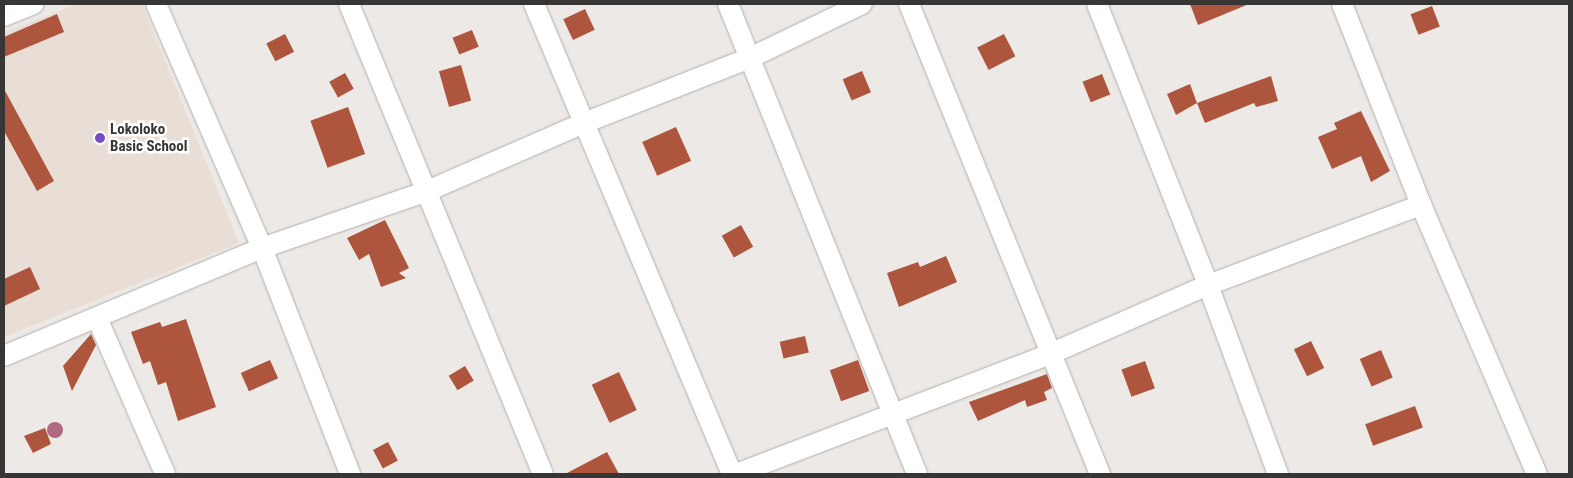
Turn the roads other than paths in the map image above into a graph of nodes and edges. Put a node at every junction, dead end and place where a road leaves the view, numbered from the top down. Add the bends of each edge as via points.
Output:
1 (34, 4) edge
2 (156, 4) edge
3 (348, 4) edge
4 (534, 4) edge
5 (728, 4) edge
6 (862, 4) edge
7 (909, 4) edge
8 (1097, 4) edge
9 (1342, 4) edge
10 (4, 16) edge
11 (752, 56) junction
12 (584, 123) junction
13 (425, 192) junction
14 (1420, 205) junction
15 (262, 248) junction
16 (1208, 285) junction
17 (97, 318) junction
18 (1050, 354) junction
19 (4, 356) edge
20 (893, 412) junction
21 (165, 474) edge
22 (350, 474) edge
23 (543, 474) edge
24 (732, 474) edge
25 (736, 474) edge
26 (917, 474) edge
27 (1100, 474) edge
28 (1278, 474) edge
29 (1537, 474) edge

1 - 10 street
2 - 15 street
3 - 13 street
4 - 12 street
5 - 11 street
6 - 11 street
7 - 18 street
8 - 16 street
9 - 14 street
11 - 12 street
11 - 20 street
12 - 13 street
12 - 24 street
13 - 15 street
13 - 23 street
14 - 16 street
14 - 29 street
15 - 17 street
15 - 22 street
16 - 18 street
16 - 28 street
17 - 19 street
17 - 21 street
18 - 20 street
18 - 27 street
20 - 25 street
20 - 26 street

